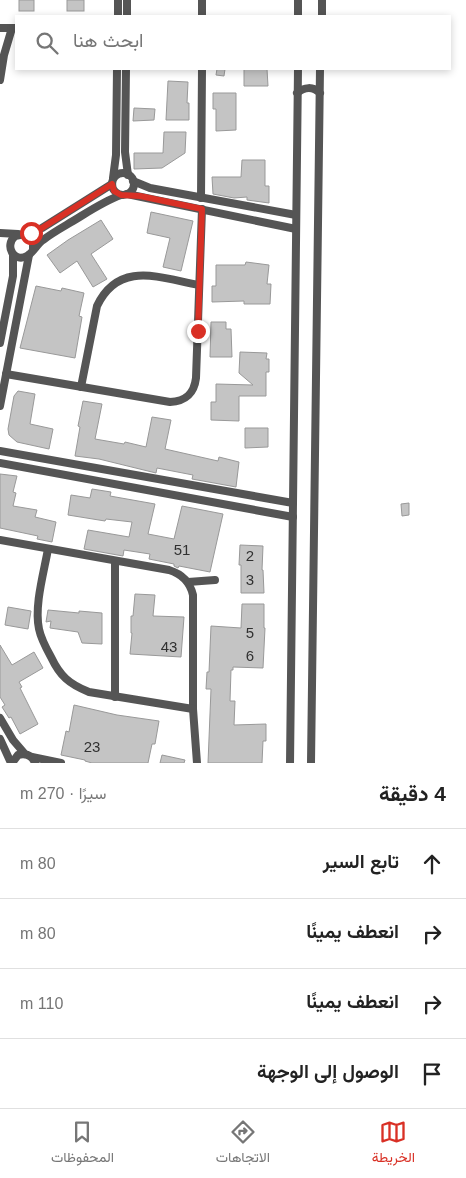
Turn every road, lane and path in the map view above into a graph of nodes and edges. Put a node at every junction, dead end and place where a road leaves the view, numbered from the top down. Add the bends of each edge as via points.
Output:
1 (118, 0) edge
2 (127, 0) edge
3 (202, 0) edge
4 (298, 0) edge
5 (322, 0) edge
6 (118, 15) edge
7 (126, 15) edge
8 (202, 15) edge
9 (298, 15) edge
10 (322, 15) edge
11 (0, 28) edge
12 (14, 28) edge
13 (118, 70) edge
14 (126, 70) edge
15 (202, 70) edge
16 (298, 70) edge
17 (320, 70) edge
18 (0, 80) edge
19 (297, 93) junction
20 (320, 93) junction
21 (131, 178) junction
22 (112, 181) junction
23 (124, 194) junction
24 (201, 198) junction
25 (202, 209) junction
26 (296, 215) junction
27 (296, 229) junction
28 (0, 233) edge
29 (21, 234) junction
30 (0, 244) edge
31 (12, 252) junction
32 (31, 252) junction
33 (200, 285) junction
34 (2, 327) edge
35 (0, 343) edge
36 (6, 374) junction
37 (81, 387) junction
38 (0, 406) edge
39 (0, 451) edge
40 (0, 462) edge
41 (110, 470) junction
42 (108, 482) junction
43 (179, 483) junction
44 (177, 495) junction
45 (293, 503) junction
46 (293, 517) junction
47 (0, 540) edge
48 (48, 549) junction
49 (115, 560) junction
50 (216, 580) dead end
51 (188, 582) junction
52 (115, 696) junction
53 (193, 709) junction
54 (0, 718) edge
55 (0, 739) edge
56 (31, 758) edge
57 (12, 763) edge
58 (60, 763) edge
59 (197, 763) edge
60 (290, 763) edge
61 (311, 763) edge

1 - 6 street
2 - 7 street
3 - 8 street
4 - 9 street
5 - 10 street
11 - 12 street
12 - 18 street via 4,55
13 - 22 street via 116,155
14 - 21 street via 125,152
15 - 24 street
16 - 19 street
17 - 20 street
19 - 20 street via 309,88
19 - 26 street
20 - 61 street
21 - 22 street via 118,174
21 - 23 street via 133,188
21 - 24 street via 150,188
22 - 23 street via 114,191
22 - 29 street via 42,228
23 - 25 street
23 - 32 street via 103,202 48,236
24 - 26 street
25 - 27 street
25 - 33 street
26 - 27 street
27 - 45 street
28 - 29 street
29 - 31 street via 12,239
29 - 32 street via 33,242
30 - 31 street
31 - 32 street via 20,258
31 - 34 street via 13,276
32 - 36 street
33 - 37 street via 143,274 110,286 98,306
33 - 37 street via 196,378 195,386 186,399 170,402
34 - 35 street
36 - 37 street
36 - 38 street
39 - 41 street
40 - 42 street
41 - 42 street
41 - 43 street
42 - 44 street
43 - 44 street
43 - 45 street
44 - 46 street
45 - 46 street
46 - 60 street
47 - 48 street
48 - 49 street
48 - 52 street via 38,619 45,647 58,671 68,681 89,692
49 - 51 street via 176,572
49 - 52 street
50 - 51 street
51 - 53 street via 193,595
52 - 53 street
53 - 59 street
54 - 56 street via 13,740
55 - 57 street
56 - 57 street via 18,755
56 - 58 street

